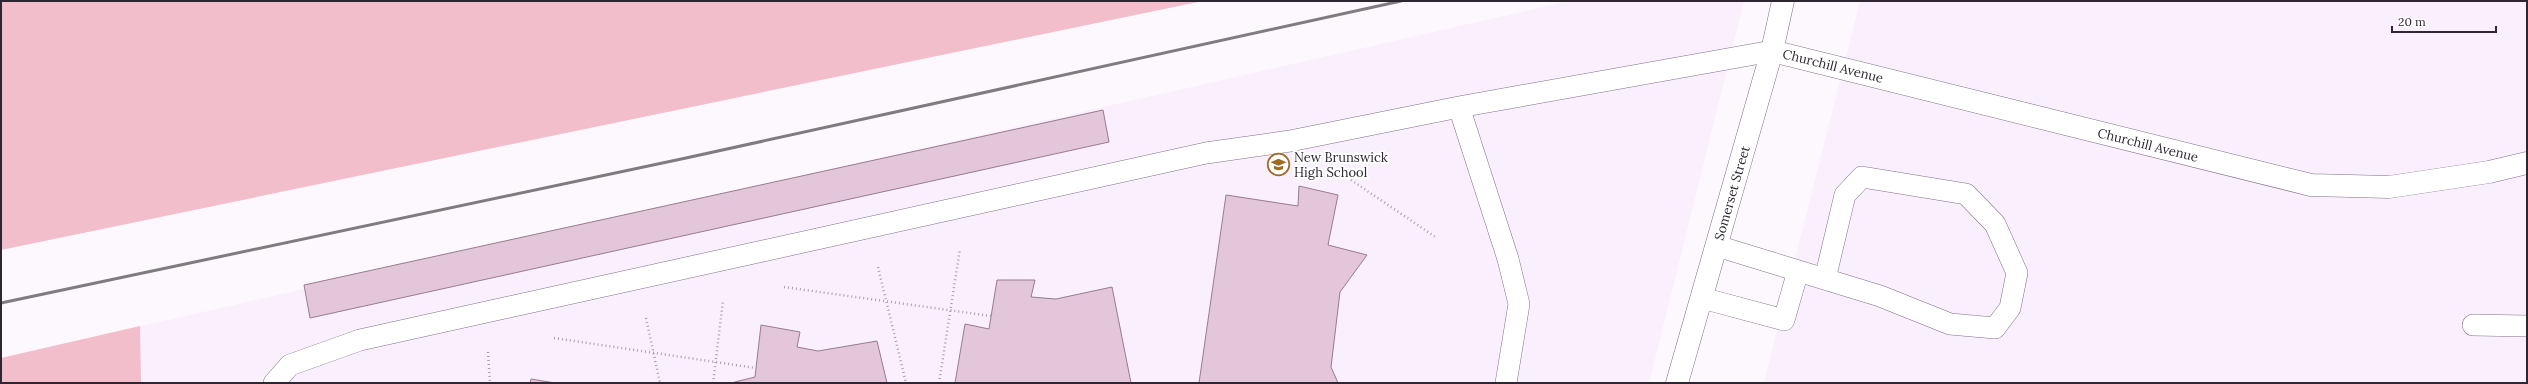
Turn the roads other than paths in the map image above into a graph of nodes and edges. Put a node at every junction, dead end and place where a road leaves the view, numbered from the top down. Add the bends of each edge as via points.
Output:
1 (1783, 1) edge
2 (1772, 51) junction
3 (1459, 107) junction
4 (2527, 163) edge
5 (1717, 246) junction
6 (1798, 271) junction
7 (1825, 279) junction
8 (1702, 298) junction
9 (2473, 325) dead end
10 (2527, 326) edge
11 (274, 383) edge
12 (1506, 383) edge
13 (1677, 383) edge

1 - 2 street, Somerset Street
2 - 3 lane
2 - 4 street, Churchill Avenue via 2311,185 2389,187 2490,172
2 - 5 street, Somerset Street
3 - 11 lane via 1290,141 1206,153 360,340 290,365
3 - 12 lane via 1508,259 1518,304
5 - 6 lane
5 - 8 street, Somerset Street
6 - 7 lane
6 - 8 lane via 1784,320
7 - 7 lane via 1880,296 1950,324 1995,328 2010,308 2017,273 1995,224 1966,194 1862,177 1845,195
8 - 13 street, Somerset Street
9 - 10 lane

